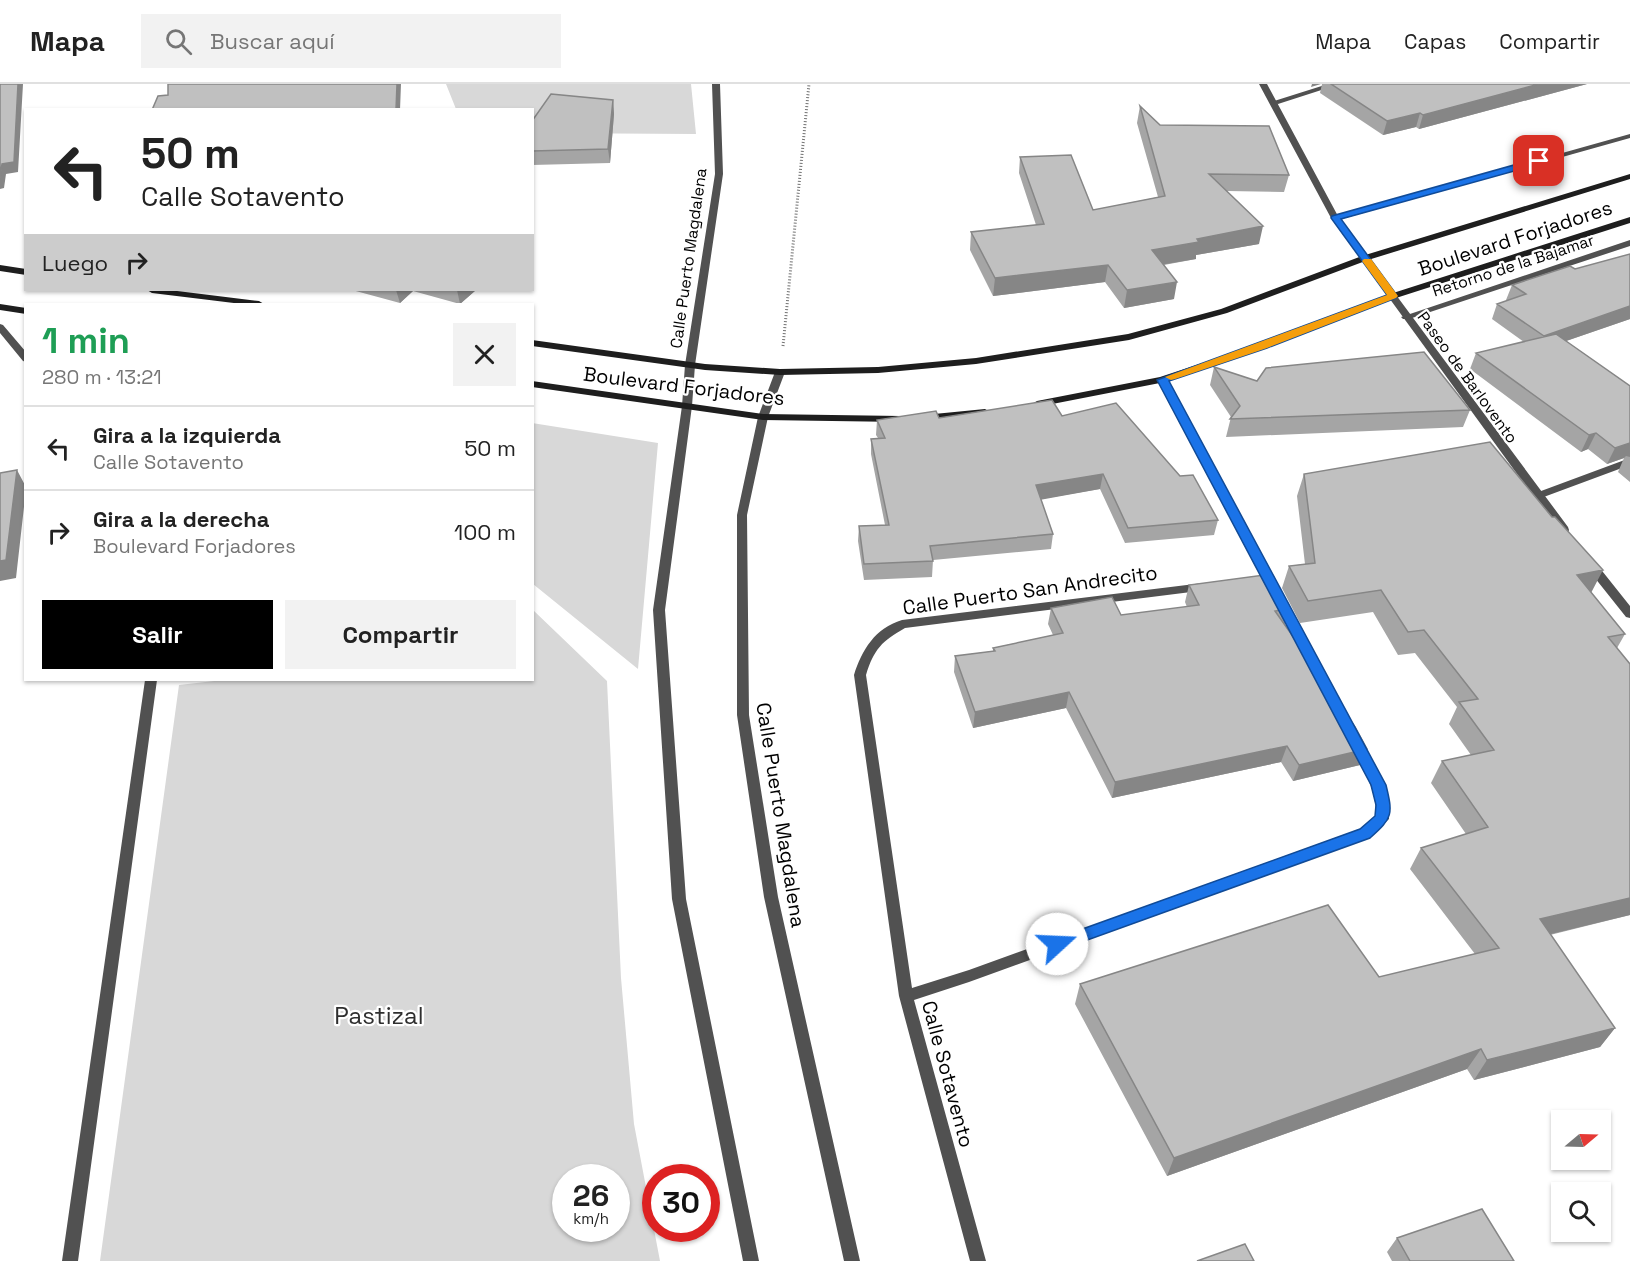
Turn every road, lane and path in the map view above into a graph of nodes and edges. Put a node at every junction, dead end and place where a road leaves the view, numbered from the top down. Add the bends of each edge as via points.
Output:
1 (716, 84) edge
2 (809, 84) edge
3 (1263, 84) edge
4 (1336, 84) edge
5 (1275, 102) junction
6 (1630, 136) edge
7 (1630, 176) edge
8 (1335, 218) junction
9 (1630, 220) edge
10 (1630, 243) edge
11 (1365, 258) junction
12 (0, 268) edge
13 (24, 272) edge
14 (160, 291) edge
15 (1393, 296) junction
16 (251, 303) edge
17 (0, 307) edge
18 (24, 311) edge
19 (1406, 316) junction
20 (0, 327) edge
21 (534, 343) edge
22 (24, 357) edge
23 (690, 365) junction
24 (780, 372) junction
25 (1162, 380) junction
26 (534, 384) edge
27 (1028, 405) edge
28 (687, 406) junction
29 (994, 411) edge
30 (763, 417) junction
31 (1630, 461) edge
32 (1537, 496) junction
33 (1573, 541) edge
34 (1587, 559) edge
35 (1221, 585) edge
36 (1630, 614) edge
37 (151, 681) edge
38 (1340, 713) edge
39 (1351, 734) edge
40 (906, 996) junction
41 (70, 1261) edge
42 (751, 1261) edge
43 (852, 1261) edge
44 (978, 1261) edge

1 - 23 street, Calle Puerto Magdalena via 719,174
2 - 24 path
3 - 5 street, Paseo de Barlovento
4 - 5 street
5 - 8 street, Paseo de Barlovento
6 - 8 street
7 - 11 main road, Boulevard Forjadores
8 - 11 street, Paseo de Barlovento
9 - 15 main road, Boulevard Forjadores
10 - 19 street, Retorno de la Bajamar
11 - 15 street, Paseo de Barlovento
11 - 24 main road, Boulevard Forjadores via 1224,311 1129,337 976,361 878,370
12 - 13 main road
14 - 16 main road
15 - 19 street, Paseo de Barlovento
15 - 25 main road, Boulevard Forjadores
17 - 18 main road
19 - 32 street, Paseo de Barlovento
20 - 22 street
21 - 23 main road, Boulevard Forjadores
23 - 24 main road, Boulevard Forjadores
23 - 28 street, Calle Puerto Magdalena
24 - 30 street, Calle Puerto Magdalena
25 - 27 main road, Boulevard Forjadores
25 - 38 street via 1263,580
26 - 28 main road, Boulevard Forjadores
28 - 30 main road, Boulevard Forjadores
28 - 42 street, Calle Puerto Magdalena via 659,610 679,899
29 - 30 main road, Boulevard Forjadores via 912,419
30 - 43 street, Calle Puerto Magdalena via 742,515 743,715 771,897
31 - 32 street
32 - 33 street, Paseo de Barlovento
34 - 36 street
35 - 40 street, Calle Puerto San Andrecito via 902,624 877,639 865,656 860,675
37 - 41 street
39 - 40 street, Calle Sotavento via 1379,785 1384,805 1382,819 1365,833
40 - 44 street, Calle Sotavento

